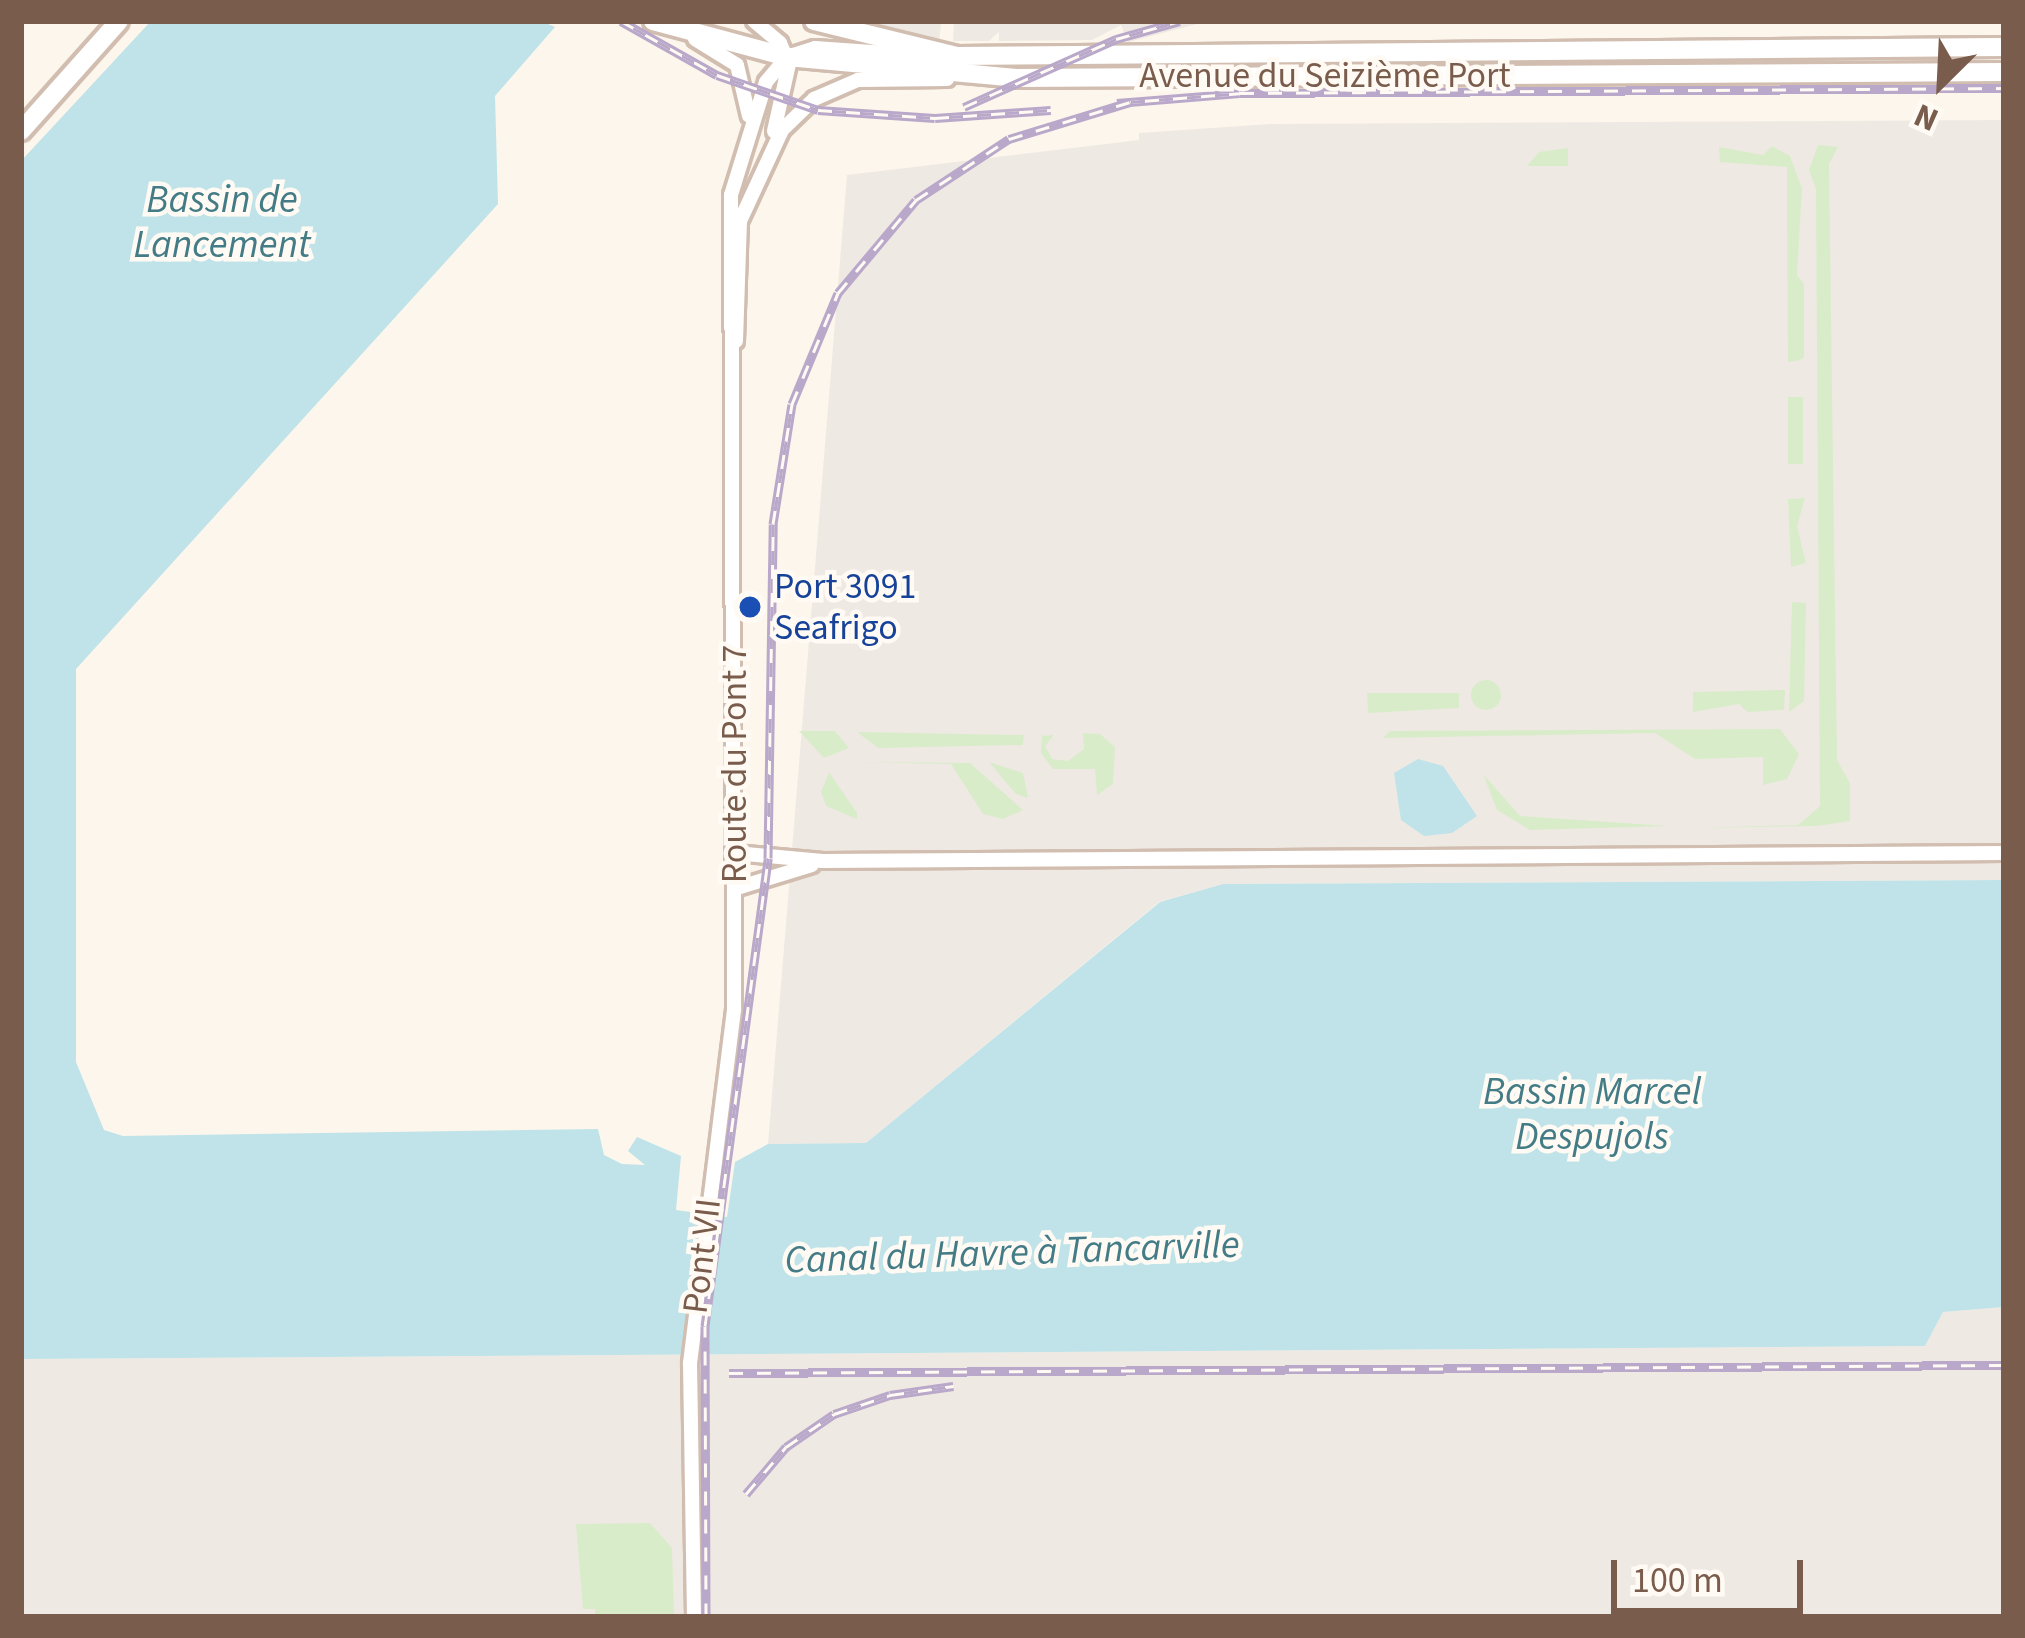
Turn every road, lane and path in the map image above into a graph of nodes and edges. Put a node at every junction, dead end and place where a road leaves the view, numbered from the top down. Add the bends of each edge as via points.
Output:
1 (119, 21) edge
2 (652, 21) edge
3 (754, 21) edge
4 (814, 21) edge
5 (2004, 47) edge
6 (957, 56) junction
7 (787, 57) junction
8 (2004, 72) edge
9 (1016, 78) junction
10 (21, 131) edge
11 (747, 131) junction
12 (763, 158) junction
13 (732, 376) junction
14 (735, 853) junction
15 (2004, 853) edge
16 (823, 862) junction
17 (736, 888) junction
18 (715, 1150) joint
19 (694, 1617) edge

1 - 10 main road
2 - 7 main road, Avenue du Seizième Port
2 - 11 street via 737,65 748,88
3 - 7 street
4 - 6 main road, Avenue du Seizième Port
5 - 6 main road, Avenue du Seizième Port
6 - 7 street via 815,48
7 - 9 main road, Avenue du Seizième Port
7 - 11 street via 766,82
7 - 12 street via 789,95
8 - 9 main road, Avenue du Seizième Port
9 - 12 street via 835,87 797,112
11 - 13 street via 727,232
12 - 13 street via 740,221
13 - 14 street, Route du Pont 7
14 - 16 street
14 - 17 street, Route du Pont 7
15 - 16 street
16 - 17 street
17 - 18 street, Route du Pont 7 via 734,1010
18 - 19 street, Pont VII via 690,1363

